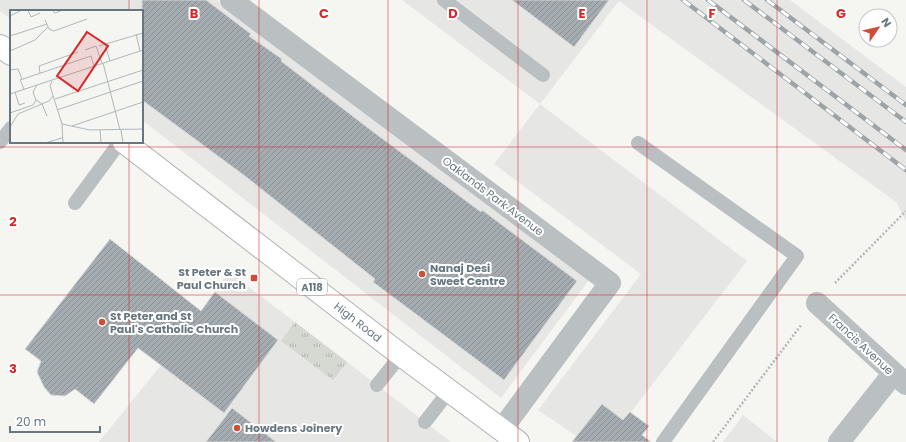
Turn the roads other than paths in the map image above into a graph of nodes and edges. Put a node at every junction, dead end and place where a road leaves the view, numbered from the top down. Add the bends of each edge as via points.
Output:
1 (230, 0) edge
2 (444, 0) edge
3 (0, 46) edge
4 (10, 53) edge
5 (543, 75) dead end
6 (10, 129) edge
7 (0, 142) edge
8 (119, 143) edge
9 (125, 143) edge
10 (638, 143) dead end
11 (75, 202) dead end
12 (818, 303) road end
13 (401, 355) junction
14 (900, 379) edge
15 (377, 385) dead end
16 (449, 390) junction
17 (425, 422) dead end
18 (510, 436) edge
19 (664, 442) edge
20 (839, 442) edge

1 - 18 street, Oaklands Park Avenue via 610,283
2 - 5 lane
3 - 4 main road
6 - 7 lane
8 - 11 lane
9 - 13 main road, High Road / A118
10 - 19 lane via 797,256
12 - 14 street, Francis Avenue
13 - 15 lane
13 - 16 main road, High Road / A118
14 - 20 street
16 - 17 lane
16 - 18 main road, High Road / A118

